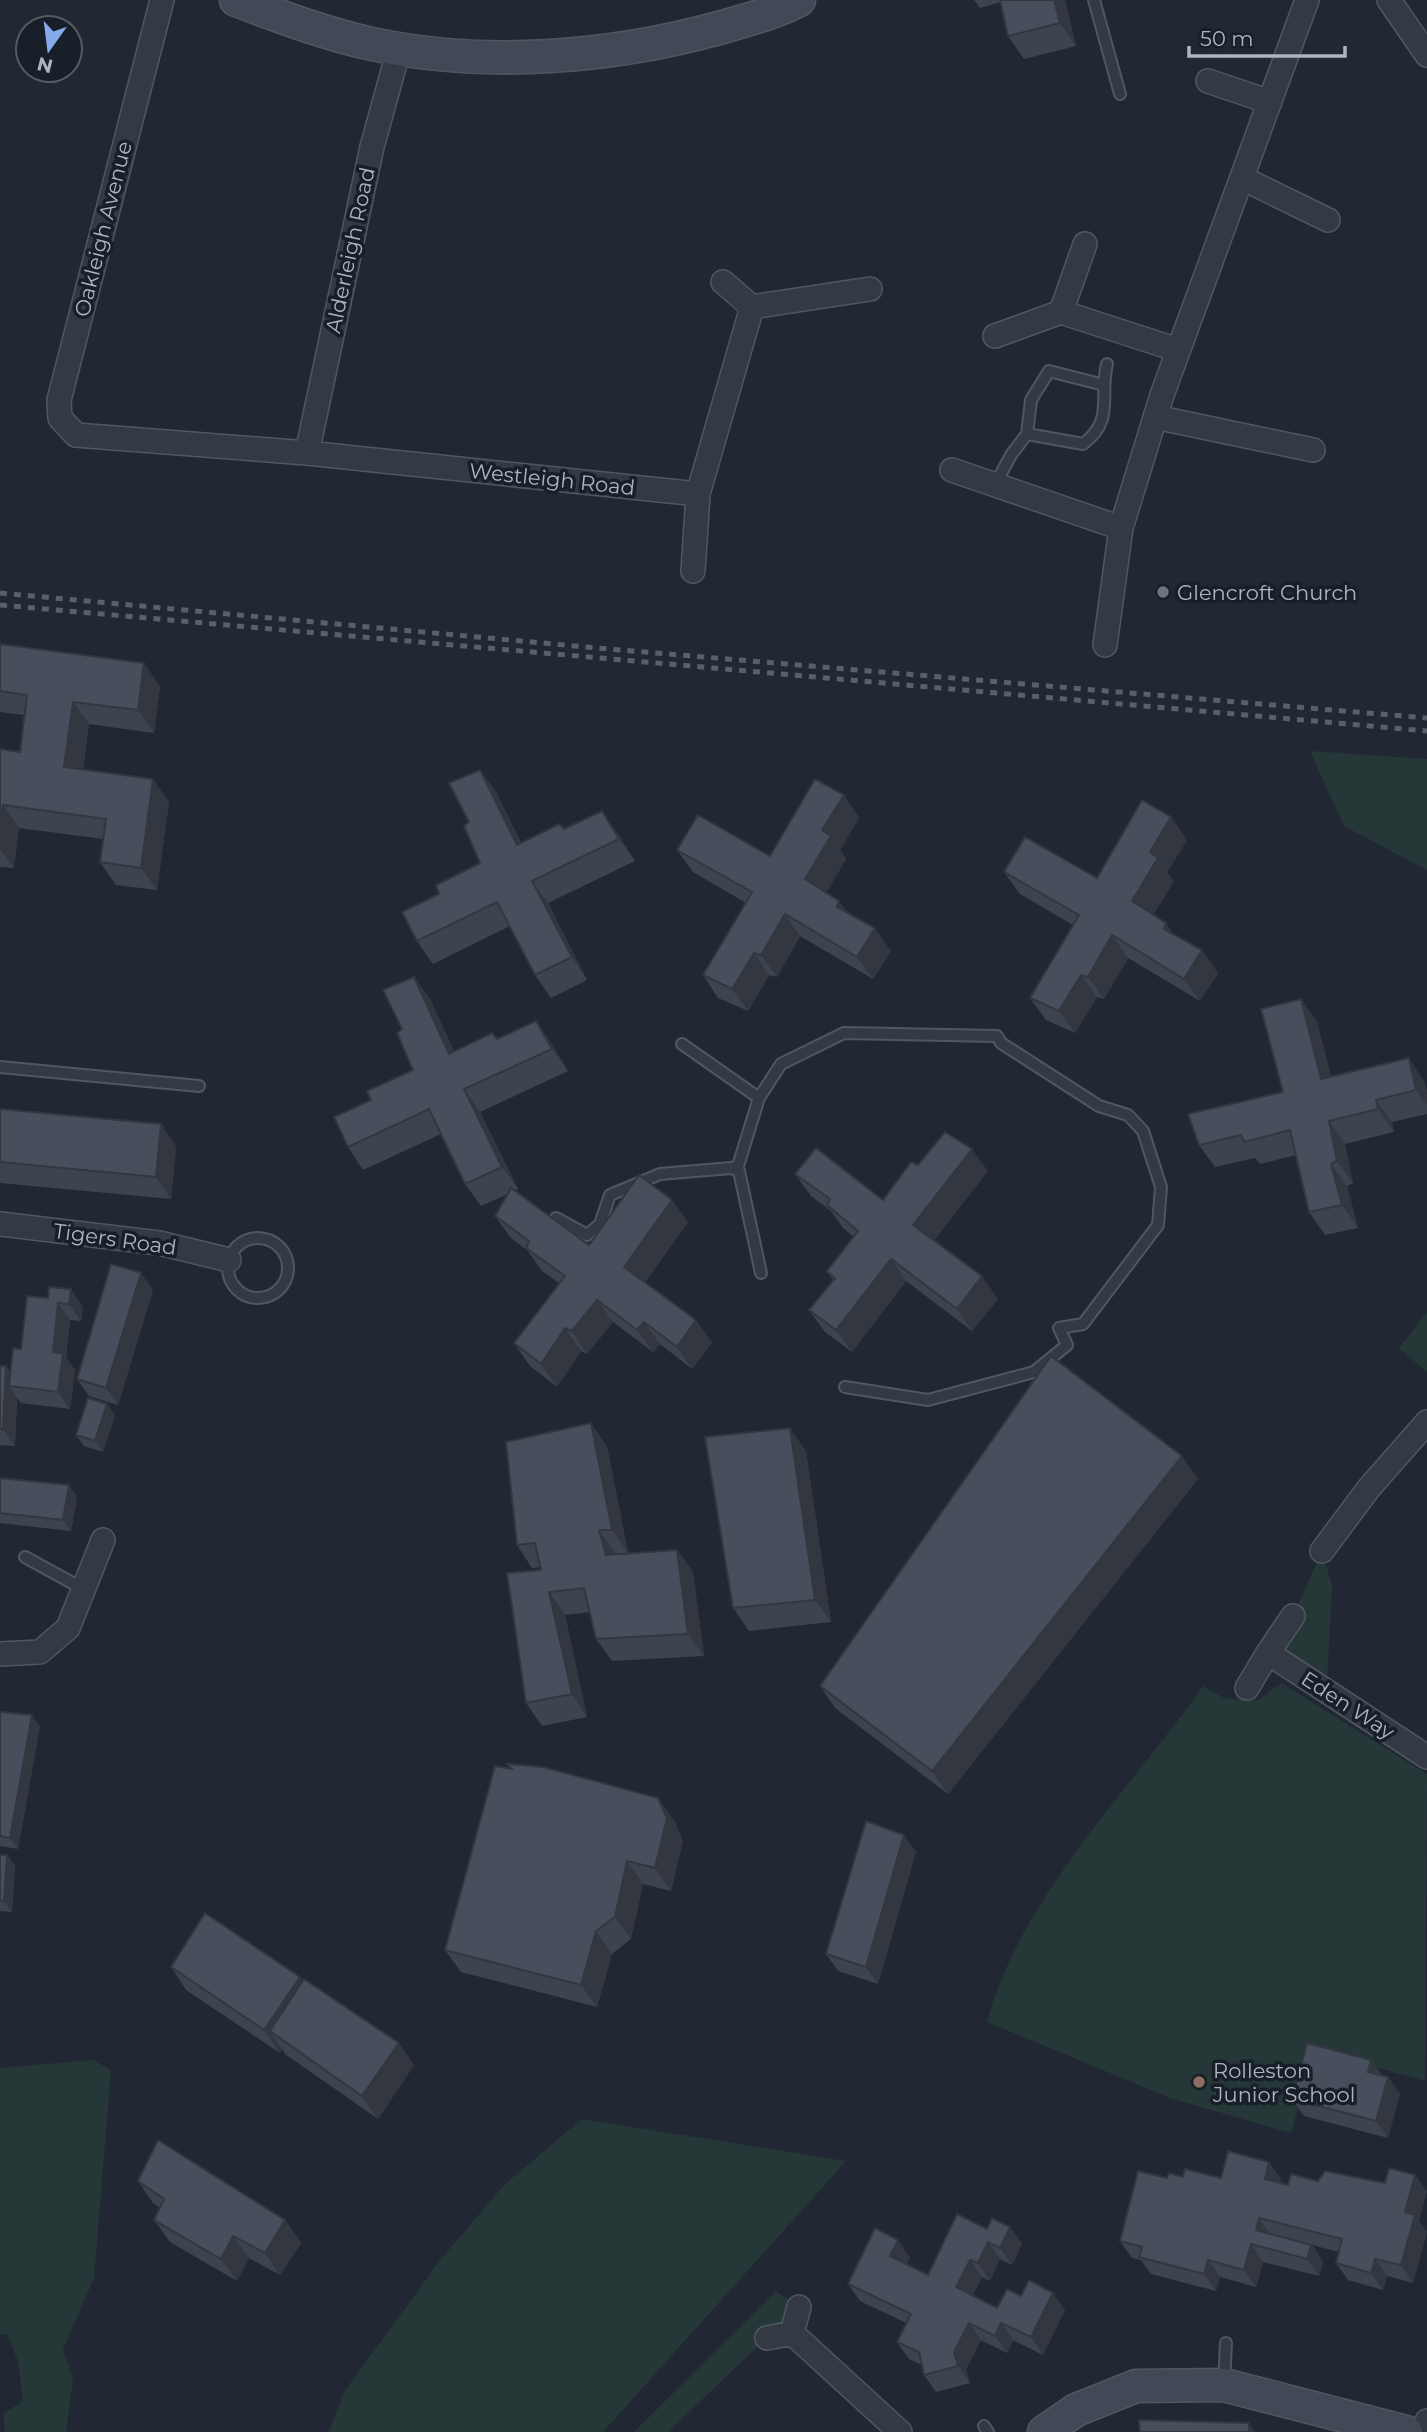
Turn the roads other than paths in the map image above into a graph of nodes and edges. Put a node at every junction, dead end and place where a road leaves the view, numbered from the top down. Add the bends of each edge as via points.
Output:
1 (162, 0) edge
2 (236, 0) edge
3 (799, 0) edge
4 (1094, 0) edge
5 (1307, 0) edge
6 (1389, 0) edge
7 (399, 49) junction
8 (1427, 55) edge
9 (1208, 81) dead end
10 (1119, 94) dead end
11 (1270, 102) junction
12 (1242, 178) junction
13 (1328, 220) dead end
14 (1085, 244) dead end
15 (723, 282) dead end
16 (870, 289) dead end
17 (752, 307) junction
18 (1061, 312) junction
19 (995, 336) dead end
20 (1178, 350) junction
21 (1107, 364) dead end
22 (1104, 385) junction
23 (1155, 417) junction
24 (1027, 434) junction
25 (93, 438) joint
26 (1314, 450) dead end
27 (307, 453) junction
28 (952, 470) dead end
29 (995, 485) junction
30 (698, 494) junction
31 (1121, 528) junction
32 (693, 570) dead end
33 (1105, 645) dead end
34 (682, 1044) dead end
35 (0, 1067) edge
36 (199, 1086) dead end
37 (759, 1098) junction
38 (731, 1168) junction
39 (556, 1218) edge
40 (0, 1224) edge
41 (229, 1260) junction
42 (761, 1273) dead end
43 (845, 1387) dead end
44 (1427, 1422) edge
45 (103, 1540) dead end
46 (1322, 1550) dead end
47 (25, 1558) dead end
48 (85, 1590) junction
49 (1293, 1616) dead end
50 (1268, 1653) junction
51 (0, 1654) edge
52 (1247, 1688) dead end
53 (1427, 1756) edge
54 (799, 2307) dead end
55 (792, 2333) junction
56 (767, 2338) dead end
57 (1226, 2343) dead end
58 (1224, 2385) junction
59 (1427, 2421) edge
60 (1345, 2424) edge
61 (900, 2432) edge
62 (1044, 2432) edge
63 (1406, 2432) edge
64 (1424, 2432) edge

1 - 25 street, Oakleigh Avenue via 59,400 64,425 76,435
2 - 7 main road via 335,35
3 - 7 main road via 696,34 599,51 498,56
4 - 10 lane
5 - 11 street
6 - 8 street
7 - 27 street, Alderleigh Road via 372,147
9 - 11 street
11 - 12 street
12 - 13 street
12 - 20 street
14 - 18 street
15 - 17 street
16 - 17 street
17 - 30 street
18 - 19 street
18 - 20 street
20 - 23 street
21 - 22 lane
22 - 24 lane via 1049,372 1031,400
22 - 24 lane via 1106,402 1099,432 1083,444
23 - 26 street
23 - 31 street
24 - 29 lane
25 - 27 street, Westleigh Road
27 - 30 street, Westleigh Road
28 - 29 street
29 - 31 street
30 - 32 street
31 - 33 street
34 - 37 lane
35 - 36 lane
37 - 38 lane via 738,1166
37 - 43 lane via 781,1064 844,1033 997,1036 1001,1043 1099,1106 1128,1115 1143,1131 1161,1187 1158,1224 1083,1324 1059,1328 1067,1345 1034,1372 929,1400
38 - 39 lane via 660,1174 610,1195 600,1224 587,1235
38 - 42 lane via 739,1171
40 - 41 street, Tigers Road via 159,1243
41 - 41 lane via 230,1279 250,1297 277,1292 288,1275 285,1255 261,1238 241,1244
44 - 46 street
45 - 48 street
47 - 48 lane
48 - 51 street via 68,1628 40,1652
49 - 50 street
50 - 52 street
50 - 53 street, Eden Way
54 - 55 street
55 - 56 street
55 - 61 street
57 - 58 lane
58 - 60 main road
58 - 62 main road via 1136,2386 1076,2410
59 - 64 street
60 - 63 main road

